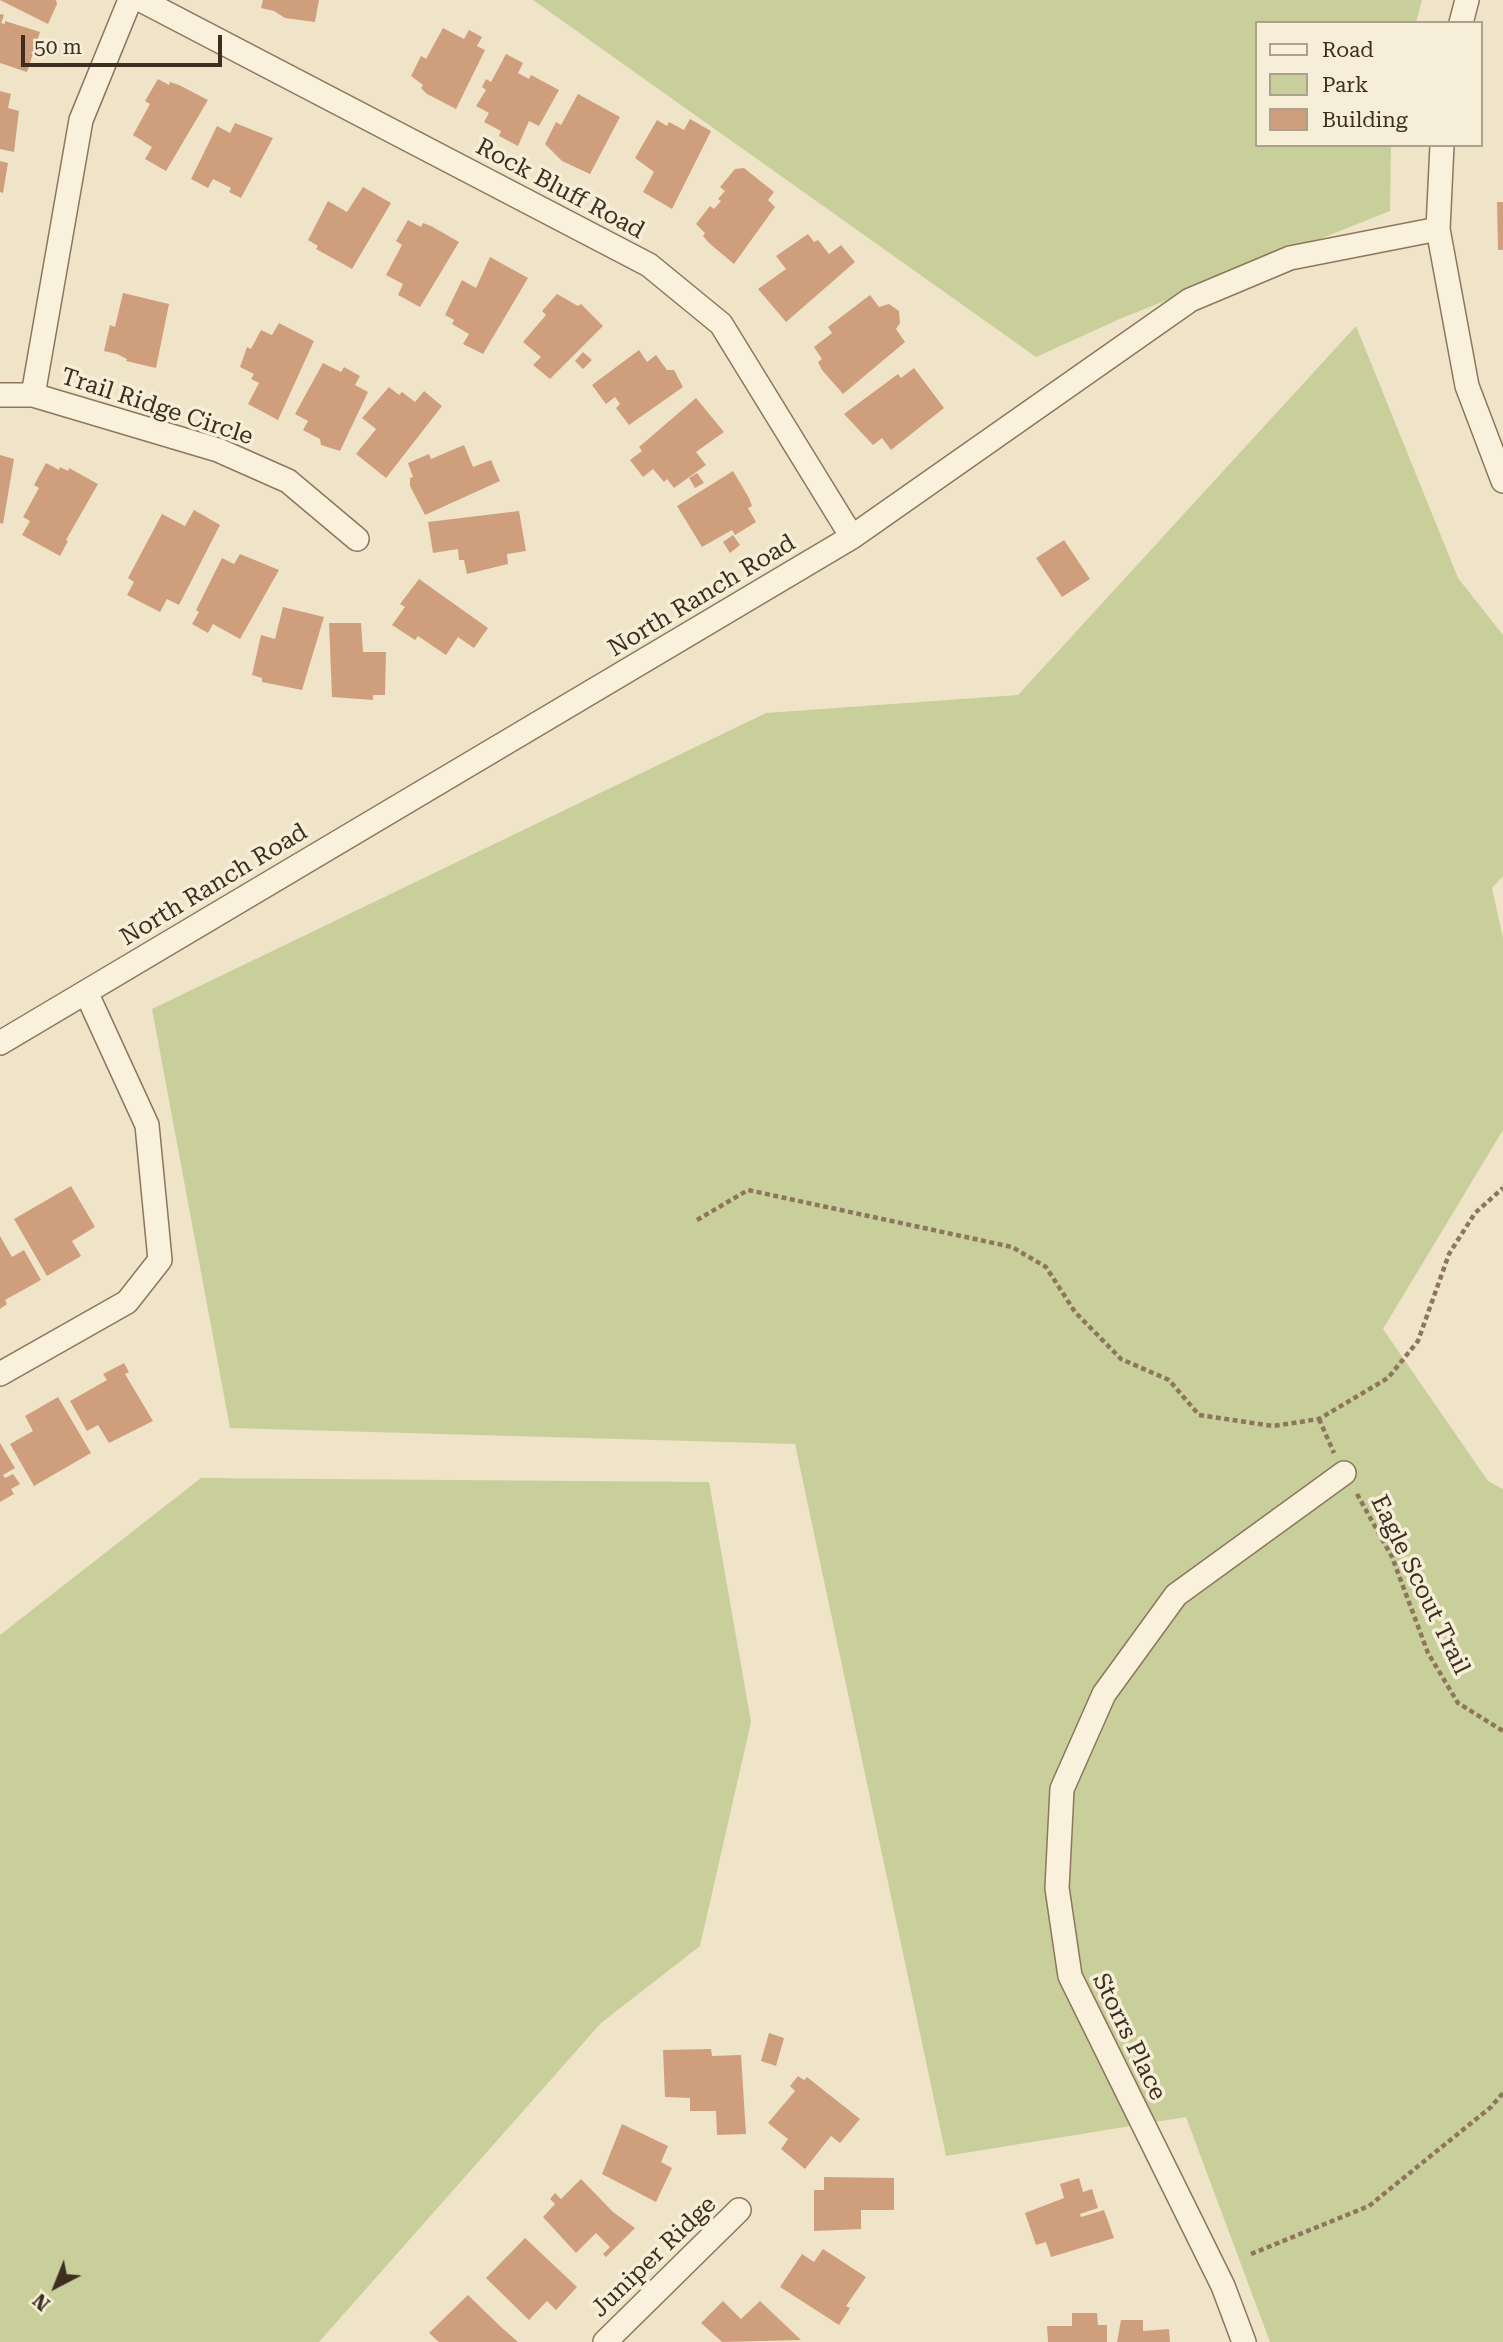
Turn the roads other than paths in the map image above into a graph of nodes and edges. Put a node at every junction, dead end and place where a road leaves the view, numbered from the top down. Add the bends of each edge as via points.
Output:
1 (130, 0) edge
2 (141, 0) edge
3 (1467, 0) edge
4 (1462, 21) edge
5 (1441, 147) edge
6 (1438, 229) junction
7 (0, 395) edge
8 (33, 395) junction
9 (1503, 481) edge
10 (852, 537) junction
11 (357, 539) dead end
12 (86, 992) junction
13 (0, 1042) edge
14 (0, 1374) edge
15 (1344, 1473) road end
16 (739, 2210) dead end
17 (605, 2342) edge
18 (1244, 2342) edge

1 - 8 street via 81,120
2 - 10 street, Rock Bluff Road via 649,265 721,324
3 - 4 street
5 - 6 street
6 - 9 street via 1467,386
6 - 10 street, North Ranch Road via 1290,258 1190,300
7 - 8 street, Trail Ridge Circle
8 - 11 street, Trail Ridge Circle via 218,450 289,481
10 - 12 street, North Ranch Road
12 - 13 street, North Ranch Road
12 - 14 street via 147,1125 160,1260 127,1302
15 - 18 street, Storrs Place via 1176,1595 1104,1694 1062,1789 1058,1888 1070,1976 1223,2286
16 - 17 street, Juniper Ridge

